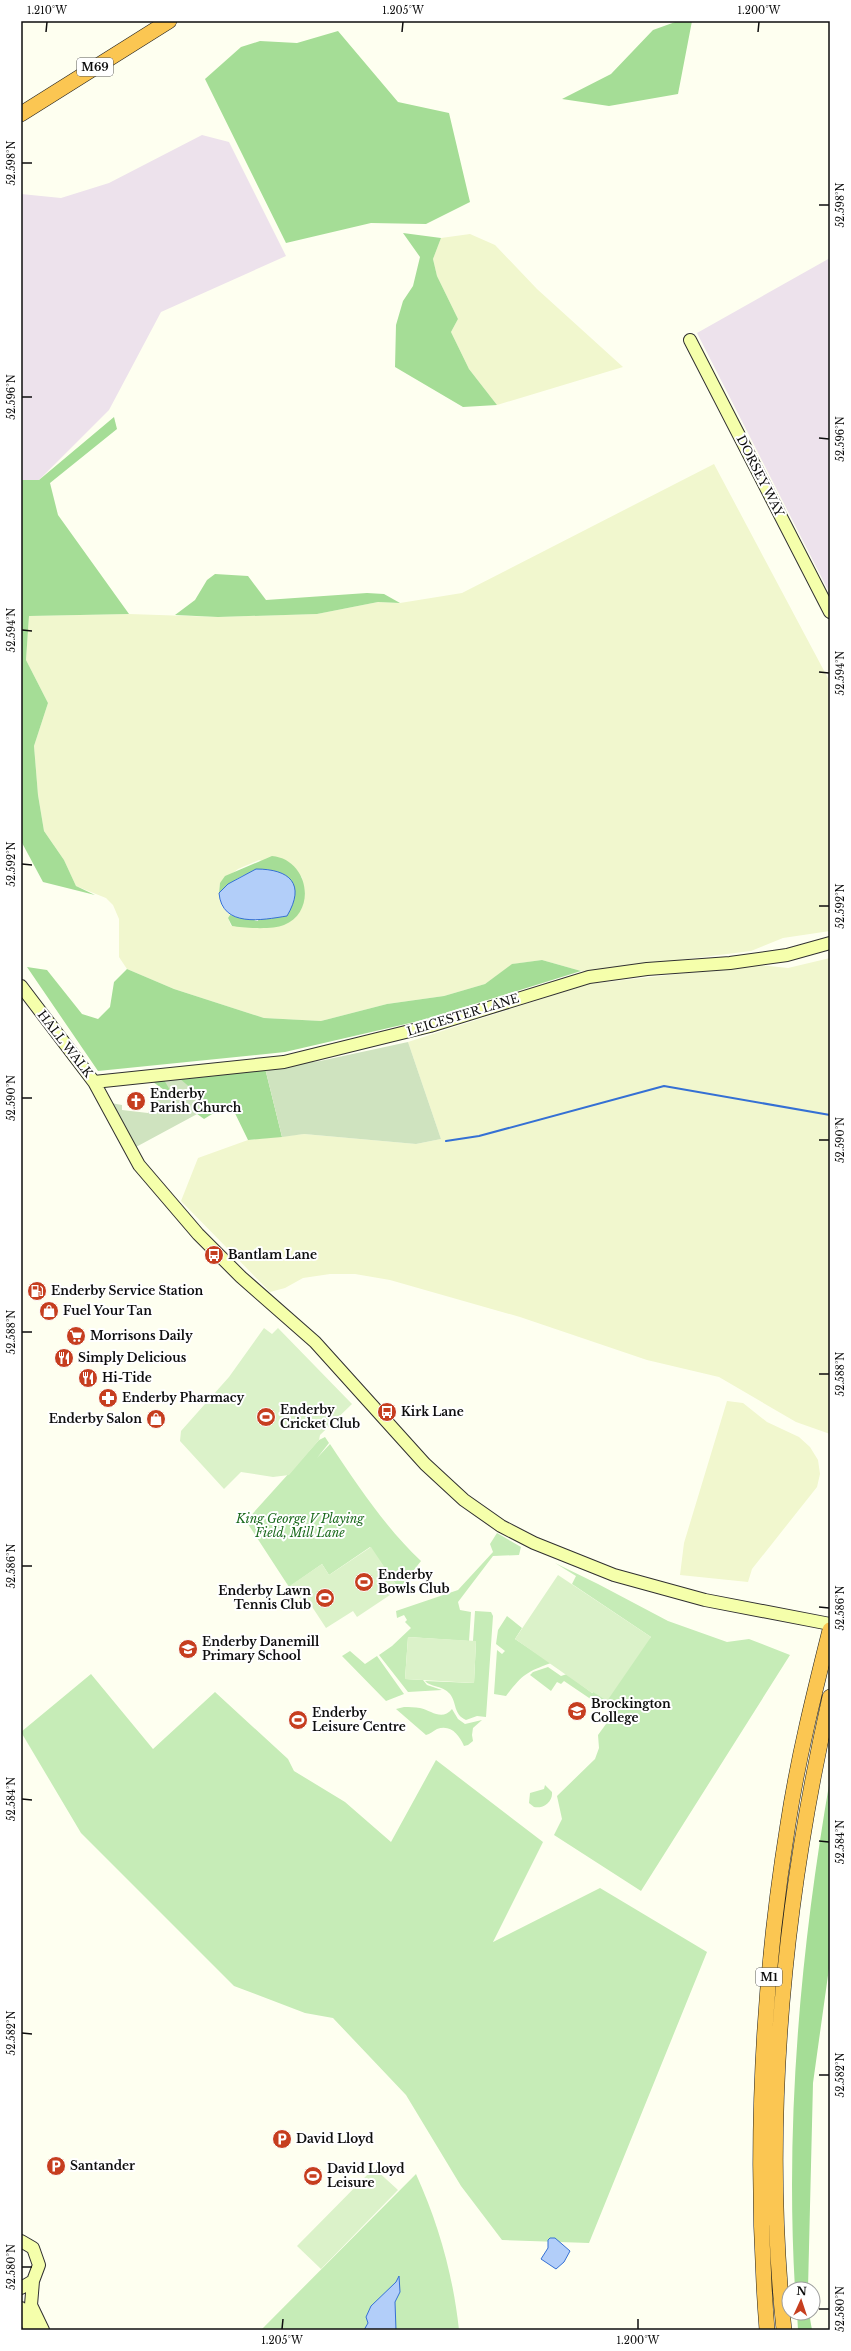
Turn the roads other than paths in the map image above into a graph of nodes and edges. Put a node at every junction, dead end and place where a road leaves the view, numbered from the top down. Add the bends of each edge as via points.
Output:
1 (169, 21) edge
2 (21, 114) edge
3 (690, 340) dead end
4 (830, 612) edge
5 (830, 943) edge
6 (21, 986) edge
7 (94, 1082) junction
8 (830, 1624) edge
9 (830, 1630) edge
10 (830, 1697) edge
11 (21, 2241) edge
12 (33, 2281) junction
13 (21, 2288) edge
14 (21, 2308) edge
15 (30, 2330) edge
16 (43, 2330) edge
17 (767, 2330) edge
18 (784, 2330) edge

1 - 2 highway, M69
3 - 4 street, DORSEY WAY
5 - 7 street, LEICESTER LANE via 787,955 730,964 647,969 589,977 430,1026 284,1062
6 - 7 street, HALL WALK
7 - 8 street, HALL WALK via 139,1165 198,1234 241,1277 315,1342 425,1464 464,1500 501,1526 534,1543 614,1575 705,1600
9 - 17 highway, M1 via 810,1709 793,1794 771,1949 762,2088 761,2156 763,2280
10 - 18 highway, M1 via 805,1819 790,1925 783,1999 777,2166 779,2261
11 - 12 street via 33,2248 39,2259 38,2271
12 - 13 street
12 - 16 street via 32,2305
14 - 15 street

